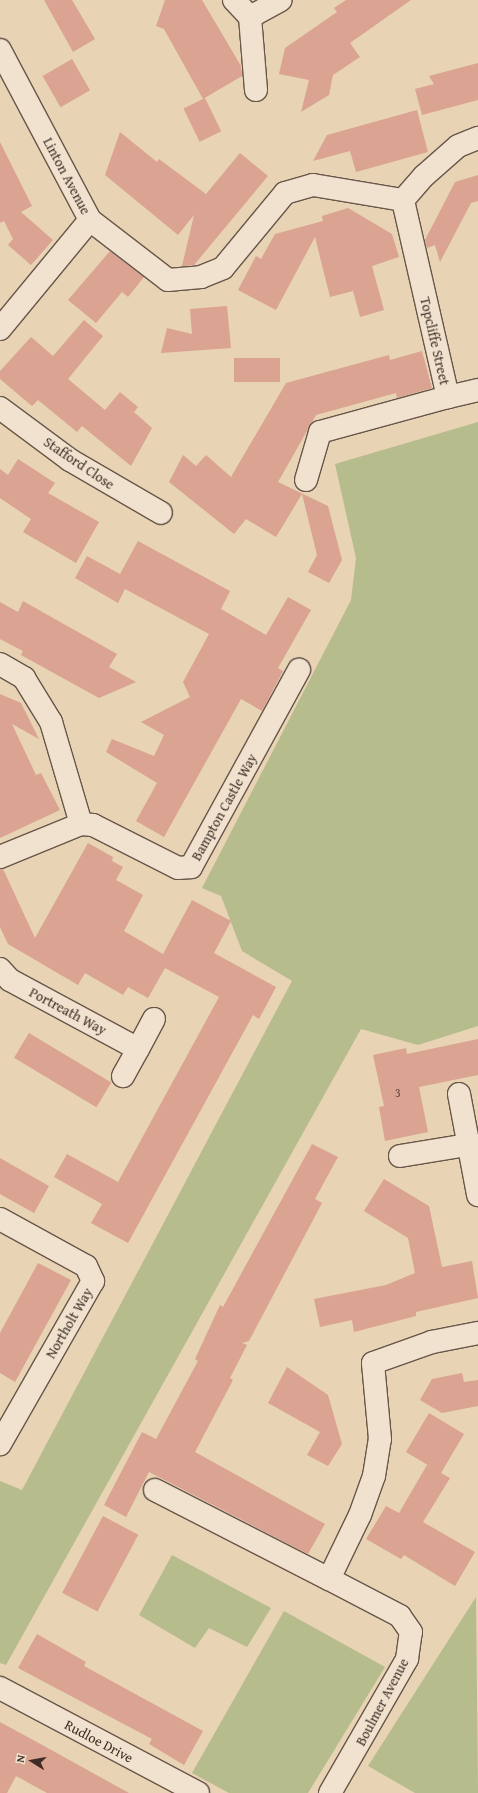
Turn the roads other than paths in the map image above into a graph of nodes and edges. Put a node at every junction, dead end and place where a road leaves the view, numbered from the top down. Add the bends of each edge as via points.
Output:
1 (234, 0) edge
2 (281, 0) edge
3 (250, 17) junction
4 (0, 50) edge
5 (256, 90) dead end
6 (478, 138) edge
7 (404, 200) junction
8 (90, 220) junction
9 (0, 329) edge
10 (478, 390) edge
11 (448, 397) junction
12 (0, 408) edge
13 (306, 480) dead end
14 (161, 513) dead end
15 (0, 664) edge
16 (299, 670) dead end
17 (81, 824) junction
18 (0, 857) edge
19 (0, 969) edge
20 (154, 1019) dead end
21 (138, 1049) junction
22 (123, 1076) dead end
23 (459, 1094) dead end
24 (467, 1145) junction
25 (400, 1156) dead end
26 (478, 1195) edge
27 (0, 1219) edge
28 (478, 1332) edge
29 (0, 1444) edge
30 (155, 1490) dead end
31 (329, 1579) junction
32 (0, 1688) edge
33 (165, 1786) edge
34 (198, 1793) edge
35 (330, 1793) edge

1 - 3 street
2 - 3 street
3 - 5 street
4 - 8 street, Linton Avenue
6 - 7 street via 458,146 424,176
7 - 8 street via 313,185 285,193 224,268 201,277 168,280
7 - 11 street, Topcliffe Street
8 - 9 street, Linton Avenue
10 - 11 street
11 - 13 street, Topcliffe Street via 320,432
12 - 14 street, Stafford Close via 70,460
15 - 17 street via 24,678 51,722
16 - 17 street, Bampton Castle Way via 192,867 178,868 93,825
17 - 18 street
19 - 21 street, Portreath Way via 10,980
20 - 21 street
21 - 22 street
23 - 24 street
24 - 25 street
24 - 26 street
27 - 29 street, Northolt Way via 86,1266 93,1281
28 - 31 street via 432,1342 373,1363 380,1439 374,1476 360,1515
30 - 31 street, Boulmer Avenue
31 - 35 street, Boulmer Avenue via 400,1616 412,1632 407,1659
32 - 33 street, Rudloe Drive
33 - 34 street, Rudloe Drive

